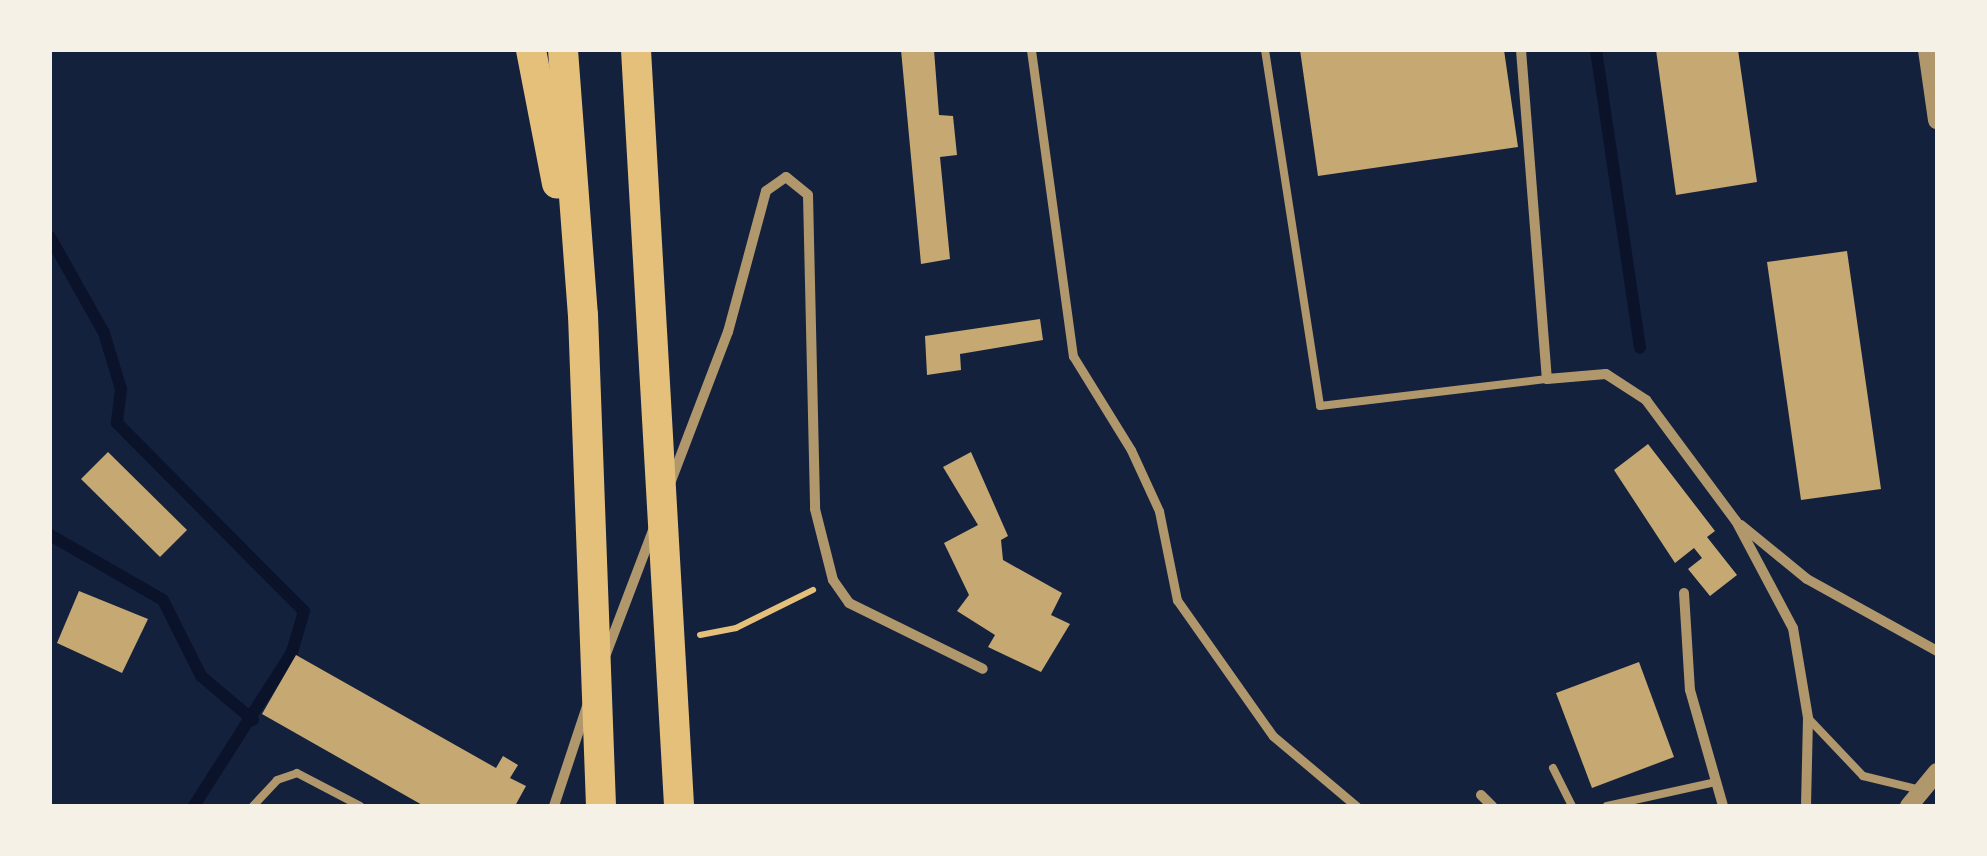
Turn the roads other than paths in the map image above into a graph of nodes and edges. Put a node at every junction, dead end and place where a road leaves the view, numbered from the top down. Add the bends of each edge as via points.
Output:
1 (531, 50) edge
2 (563, 50) edge
3 (1030, 50) edge
4 (1265, 50) edge
5 (1521, 50) edge
6 (1927, 50) edge
7 (639, 57) edge
8 (1937, 120) edge
9 (583, 314) junction
10 (1547, 379) junction
11 (1736, 522) junction
12 (1684, 593) dead end
13 (1937, 651) edge
14 (983, 668) dead end
15 (1808, 718) junction
16 (1554, 768) dead end
17 (1937, 772) edge
18 (1716, 782) junction
19 (1922, 790) junction
20 (1481, 795) dead end
21 (253, 806) edge
22 (360, 806) edge
23 (554, 806) edge
24 (601, 806) edge
25 (679, 806) edge
26 (1356, 806) edge
27 (1492, 806) edge
28 (1572, 806) edge
29 (1608, 806) edge
30 (1723, 806) edge
31 (1806, 806) edge
32 (1909, 806) edge

1 - 9 highway
2 - 9 highway
3 - 26 street via 1073,356 1131,450 1159,511 1178,600 1273,736
4 - 10 lane via 1320,406
5 - 10 street
6 - 8 street
7 - 25 highway
9 - 24 highway
10 - 11 street via 1606,374 1646,400
11 - 13 street via 1808,579
11 - 15 street via 1793,628
12 - 18 street via 1690,690
14 - 23 street via 849,603 834,580 815,508 808,194 786,177 766,191 728,332
15 - 19 lane via 1863,776
15 - 31 street
16 - 28 lane
17 - 19 street
18 - 29 lane
18 - 30 street
19 - 32 street
20 - 27 street
21 - 22 lane via 277,780 296,773

